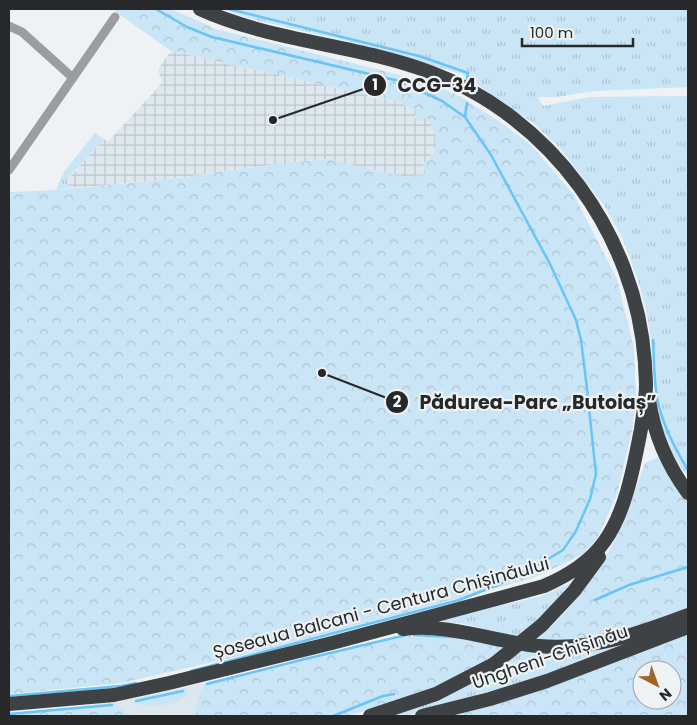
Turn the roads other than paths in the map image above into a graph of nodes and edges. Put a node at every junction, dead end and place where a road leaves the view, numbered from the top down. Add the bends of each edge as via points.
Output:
1 (200, 9) edge
2 (115, 17) dead end
3 (9, 26) edge
4 (73, 78) junction
5 (9, 170) edge
6 (646, 385) junction
7 (688, 493) edge
8 (605, 542) junction
9 (688, 615) edge
10 (688, 627) edge
11 (359, 635) junction
12 (9, 704) edge
13 (370, 716) edge
14 (422, 716) edge

1 - 6 highway, Șoseaua Balcani - Centura Chișinăului via 257,29 429,72 472,92 512,117 553,155 585,194 618,251 638,311
2 - 4 street
3 - 4 street via 22,32
4 - 5 street
6 - 7 highway via 652,419 666,456
6 - 8 highway, Șoseaua Balcani - Centura Chișinăului via 634,465 616,521
8 - 11 highway, Șoseaua Balcani - Centura Chișinăului via 581,566 544,586
8 - 13 highway, bridge via 598,558 574,591 542,625 494,664 436,694
9 - 11 highway, Ungheni-Chișinău via 622,638 579,646 541,646 441,628
10 - 14 highway, Ungheni-Chișinău via 547,681
11 - 12 highway, Șoseaua Balcani - Centura Chișinăului via 114,695

